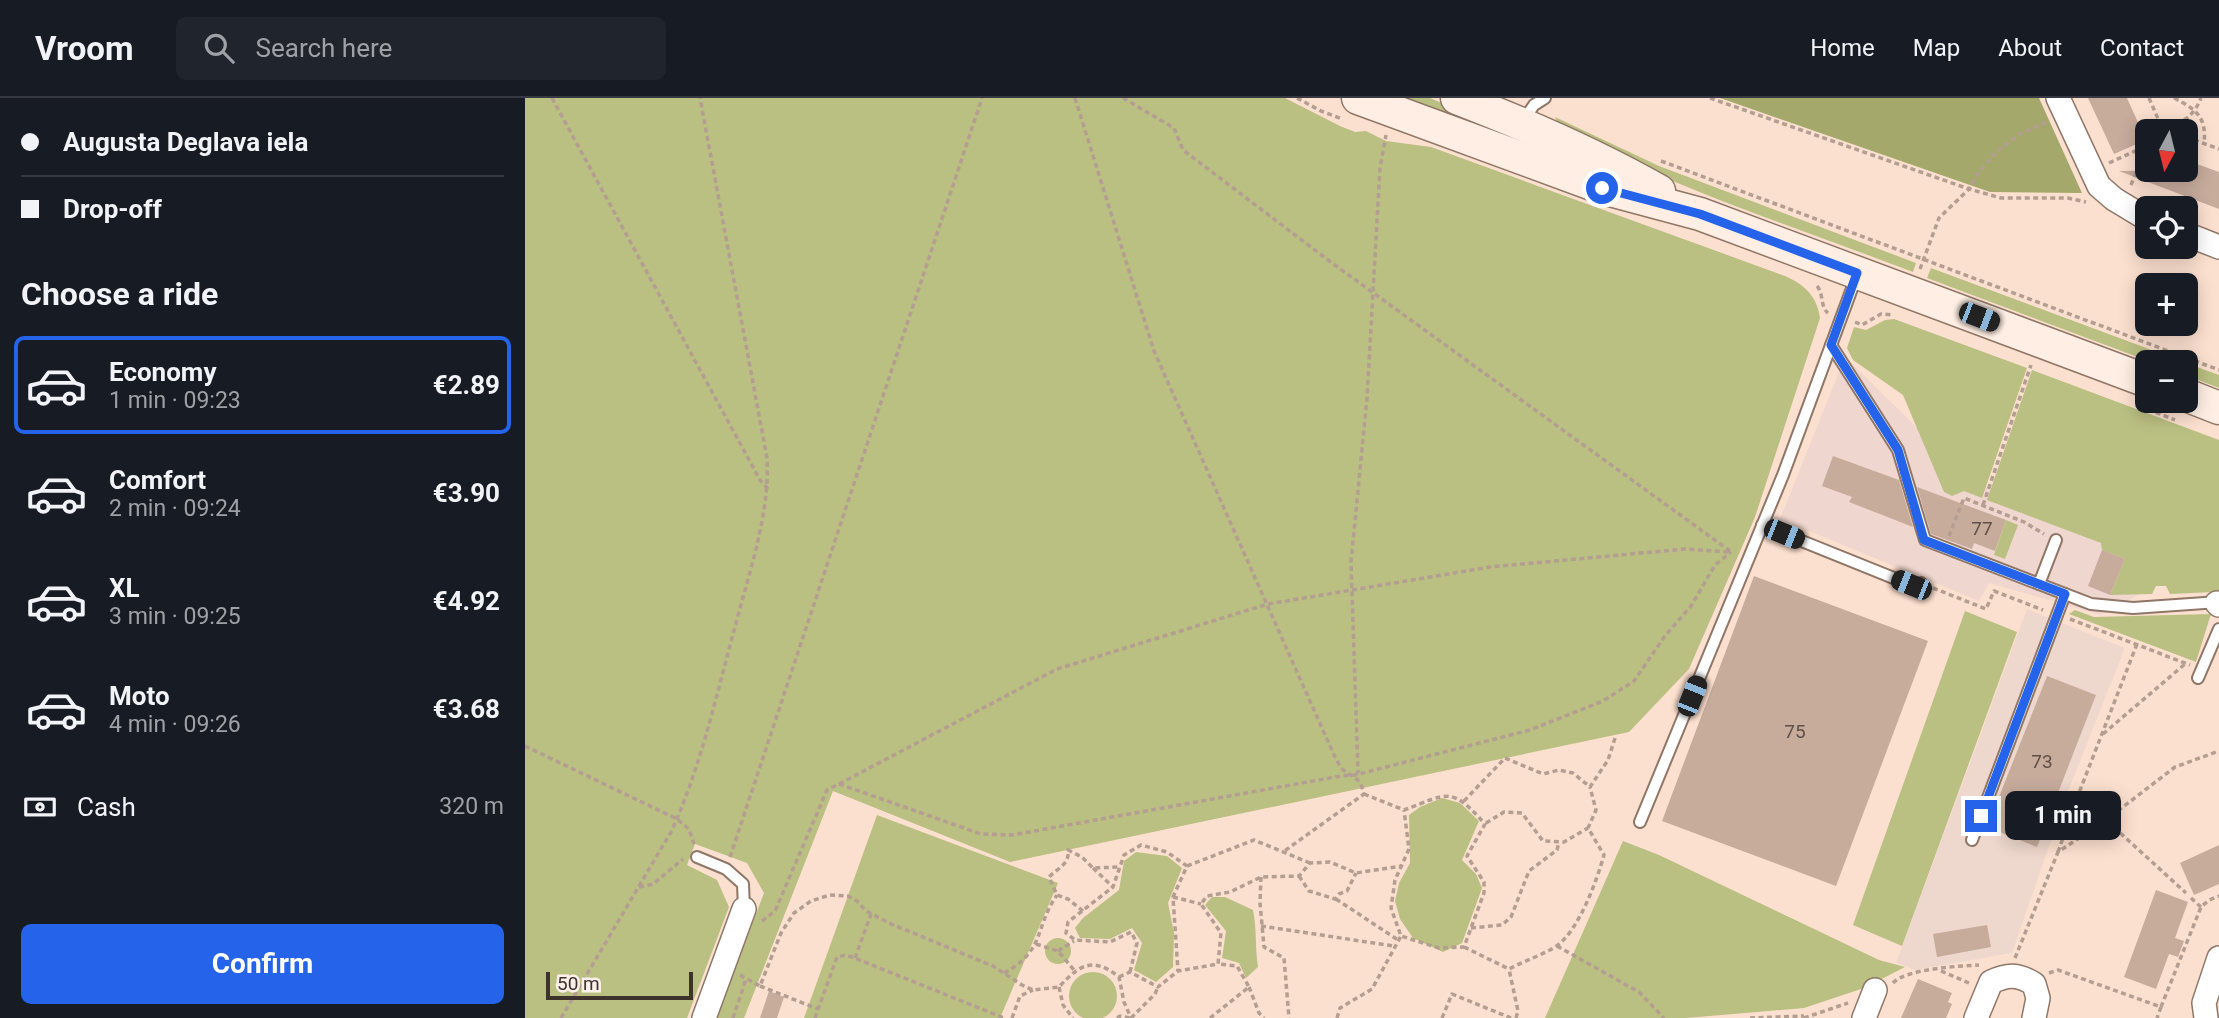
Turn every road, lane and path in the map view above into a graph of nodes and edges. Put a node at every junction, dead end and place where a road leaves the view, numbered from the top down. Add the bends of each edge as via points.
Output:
1 (552, 98) edge
2 (700, 98) edge
3 (982, 98) edge
4 (1075, 98) edge
5 (1123, 98) edge
6 (1358, 98) edge
7 (1457, 98) edge
8 (1545, 98) edge
9 (1710, 98) edge
10 (2149, 98) edge
11 (2174, 98) edge
12 (2201, 98) edge
13 (2062, 106) edge
14 (2195, 111) junction
15 (2158, 119) edge
16 (2187, 119) edge
17 (1521, 123) junction
18 (1386, 135) dead end
19 (2198, 142) edge
20 (2204, 144) junction
21 (2219, 149) edge
22 (2135, 151) edge
23 (1651, 157) dead end
24 (2135, 169) edge
25 (2091, 171) junction
26 (1969, 189) junction
27 (2119, 202) junction
28 (2135, 212) edge
29 (1700, 214) junction
30 (2198, 239) edge
31 (2219, 247) edge
32 (1924, 259) junction
33 (1857, 273) junction
34 (1912, 292) junction
35 (1373, 293) junction
36 (1831, 345) junction
37 (2031, 365) dead end
38 (2219, 370) edge
39 (2135, 376) edge
40 (2198, 400) edge
41 (2219, 408) edge
42 (768, 489) junction
43 (1983, 505) junction
44 (1762, 525) junction
45 (2056, 540) joint
46 (1945, 548) junction
47 (1731, 552) junction
48 (1748, 559) junction
49 (1921, 583) joint
50 (2039, 584) junction
51 (1351, 590) junction
52 (2065, 594) junction
53 (2218, 603) edge
54 (1268, 604) junction
55 (2057, 615) junction
56 (2219, 629) edge
57 (2214, 640) junction
58 (2137, 644) junction
59 (2200, 673) joint
60 (1616, 735) dead end
61 (2101, 735) junction
62 (525, 746) edge
63 (2219, 751) edge
64 (1355, 775) junction
65 (839, 784) junction
66 (1590, 787) junction
67 (1364, 794) junction
68 (2077, 798) junction
69 (1464, 801) junction
70 (1404, 810) junction
71 (677, 819) junction
72 (2106, 820) junction
73 (1640, 822) dead end
74 (1485, 824) junction
75 (1588, 828) junction
76 (1972, 840) dead end
77 (1559, 842) junction
78 (1283, 852) junction
79 (2058, 852) junction
80 (698, 857) junction
81 (1310, 863) junction
82 (1187, 866) junction
83 (1403, 866) junction
84 (1119, 867) junction
85 (1093, 868) junction
86 (726, 869) junction
87 (1356, 873) junction
88 (1299, 876) junction
89 (1261, 877) junction
90 (639, 887) junction
91 (1113, 887) junction
92 (2186, 893) dead end
93 (1057, 895) junction
94 (2219, 896) edge
95 (1173, 897) junction
96 (2191, 898) dead end
97 (1335, 899) junction
98 (1201, 904) junction
99 (2201, 907) junction
100 (744, 909) joint
101 (1083, 911) junction
102 (871, 914) junction
103 (1261, 926) junction
104 (1471, 928) junction
105 (1400, 938) junction
106 (1075, 940) junction
107 (1035, 944) junction
108 (1394, 946) junction
109 (1557, 946) junction
110 (1464, 947) junction
111 (1058, 951) junction
112 (728, 954) junction
113 (855, 958) junction
114 (2219, 958) edge
115 (2014, 962) dead end
116 (1218, 964) junction
117 (1987, 965) dead end
118 (1509, 969) junction
119 (1074, 970) junction
120 (1939, 970) junction
121 (1178, 971) junction
122 (1130, 972) junction
123 (1005, 973) junction
124 (1119, 977) junction
125 (746, 979) junction
126 (2034, 984) junction
127 (760, 986) junction
128 (1249, 986) junction
129 (1059, 987) junction
130 (1158, 987) junction
131 (1978, 987) dead end
132 (1033, 990) junction
133 (1875, 990) junction
134 (2161, 1007) junction
135 (818, 1009) junction
136 (1805, 1017) edge
137 (561, 1018) edge
138 (704, 1018) edge
139 (733, 1018) edge
140 (815, 1018) edge
141 (1004, 1018) edge
142 (1012, 1018) edge
143 (1073, 1018) edge
144 (1117, 1018) edge
145 (1131, 1018) edge
146 (1210, 1018) edge
147 (1264, 1018) edge
148 (1289, 1018) edge
149 (1337, 1018) edge
150 (1442, 1018) edge
151 (1511, 1018) edge
152 (1516, 1018) edge
153 (1664, 1018) edge
154 (1750, 1018) edge
155 (1864, 1018) edge
156 (1976, 1018) edge
157 (2034, 1018) edge
158 (2157, 1018) edge
159 (2206, 1018) edge

1 - 42 path
2 - 42 path via 767,458
3 - 86 path
4 - 54 path via 1154,351
5 - 35 path via 1174,128 1183,150
6 - 29 main road via 1602,188
7 - 17 main road
8 - 17 lane
9 - 26 path
10 - 15 path
11 - 14 path
12 - 14 path
13 - 25 street
13 - 26 path via 1995,153
14 - 16 path
14 - 20 path via 2205,131
17 - 29 main road via 1613,164
18 - 35 path
19 - 20 path
20 - 21 path
22 - 25 path
23 - 32 path
24 - 27 path
25 - 27 street via 2099,186
26 - 27 path via 2001,198
26 - 32 path via 1939,218
27 - 28 street
29 - 33 main road
30 - 31 street
32 - 34 path
32 - 38 path
33 - 34 main road
33 - 36 lane
34 - 39 main road
35 - 47 path
35 - 51 path
36 - 44 lane
36 - 46 lane via 1898,450 1924,540
37 - 43 path
40 - 41 main road
42 - 71 path via 705,739
43 - 45 path
43 - 46 path via 1964,498
44 - 48 lane
44 - 49 lane via 1911,585
45 - 50 lane
46 - 50 lane
47 - 48 path
47 - 51 path via 1685,549 1504,565
47 - 64 path via 1715,565 1691,606 1634,681 1602,701 1530,730
48 - 73 lane
49 - 55 path via 1986,609 1994,591
50 - 52 lane
51 - 54 path
51 - 64 path
52 - 53 lane via 2091,604 2133,608
52 - 55 lane
54 - 64 path via 1334,755 1343,771
54 - 65 path via 1057,669
55 - 58 path
55 - 76 lane
56 - 57 lane
57 - 59 lane
57 - 61 path
58 - 59 path
58 - 61 path
60 - 66 path via 1608,760
61 - 68 path
62 - 71 path
63 - 72 path via 2175,767
64 - 65 path via 1012,835 981,834
64 - 67 path
65 - 112 path via 827,790 775,911
66 - 69 path via 1573,774 1559,770 1543,774 1505,758
66 - 75 path via 1596,810
67 - 70 path
67 - 78 path
68 - 72 path
68 - 79 path
69 - 70 path via 1444,795
69 - 74 path
70 - 83 path via 1409,849
71 - 80 path via 689,829
71 - 90 path
72 - 79 path
72 - 92 path
74 - 77 path via 1504,812 1522,813 1543,841
74 - 104 path via 1467,856 1484,882
75 - 77 path
75 - 109 path via 1604,855 1578,921
77 - 104 path via 1557,850 1529,871 1511,917 1502,925
78 - 81 path
78 - 82 path via 1254,839
79 - 115 path
80 - 86 lane
80 - 90 path via 685,858 664,878
81 - 87 path via 1331,862
81 - 88 path
82 - 84 path via 1167,852 1141,845 1124,855
82 - 95 path
83 - 87 path
83 - 105 path via 1395,880 1391,908
84 - 85 path
84 - 91 path
85 - 91 path
85 - 93 path via 1068,850 1067,862 1049,877
86 - 100 lane via 743,884
87 - 97 path via 1346,891
88 - 89 path
88 - 97 path via 1309,891
89 - 98 path via 1230,892 1207,895
89 - 103 path
90 - 137 path
91 - 101 path
93 - 101 path
93 - 107 path
94 - 99 path
95 - 98 path
95 - 121 path
96 - 99 path
97 - 105 path
98 - 116 path via 1221,933
99 - 134 path
100 - 112 street
101 - 106 path via 1068,922 1066,933
102 - 113 path
102 - 123 path
102 - 127 path via 848,896 811,901 794,913 781,933
103 - 108 path
103 - 148 path via 1264,947 1284,958
104 - 110 path
105 - 108 path
105 - 110 path via 1439,948
106 - 111 path
106 - 122 path via 1110,942 1131,932 1137,943
107 - 111 path
107 - 123 path via 1027,958
108 - 149 path via 1372,989 1340,1008
109 - 118 path
109 - 153 path via 1639,992
110 - 118 path
111 - 119 path
112 - 125 path
112 - 138 street
113 - 135 path via 837,957
113 - 141 path
114 - 159 street via 2204,1003
116 - 121 path
116 - 128 path via 1237,966
117 - 120 path
118 - 152 path
119 - 124 path via 1096,966
119 - 129 path
120 - 131 path
120 - 133 path via 1902,976 1889,992
121 - 130 path
122 - 124 path
122 - 130 path
123 - 132 path
124 - 145 path
125 - 127 path
125 - 139 path
126 - 134 path via 2058,970
126 - 156 street via 2021,975 2004,975 1991,982
126 - 157 street via 2038,998
127 - 135 path
128 - 146 path
128 - 147 path
129 - 132 path
129 - 143 path via 1063,1005
130 - 145 path
132 - 142 path via 1020,996
133 - 136 path via 1839,1008
133 - 155 street
134 - 158 path
135 - 140 path
136 - 154 path
144 - 145 path
150 - 151 path via 1452,994

